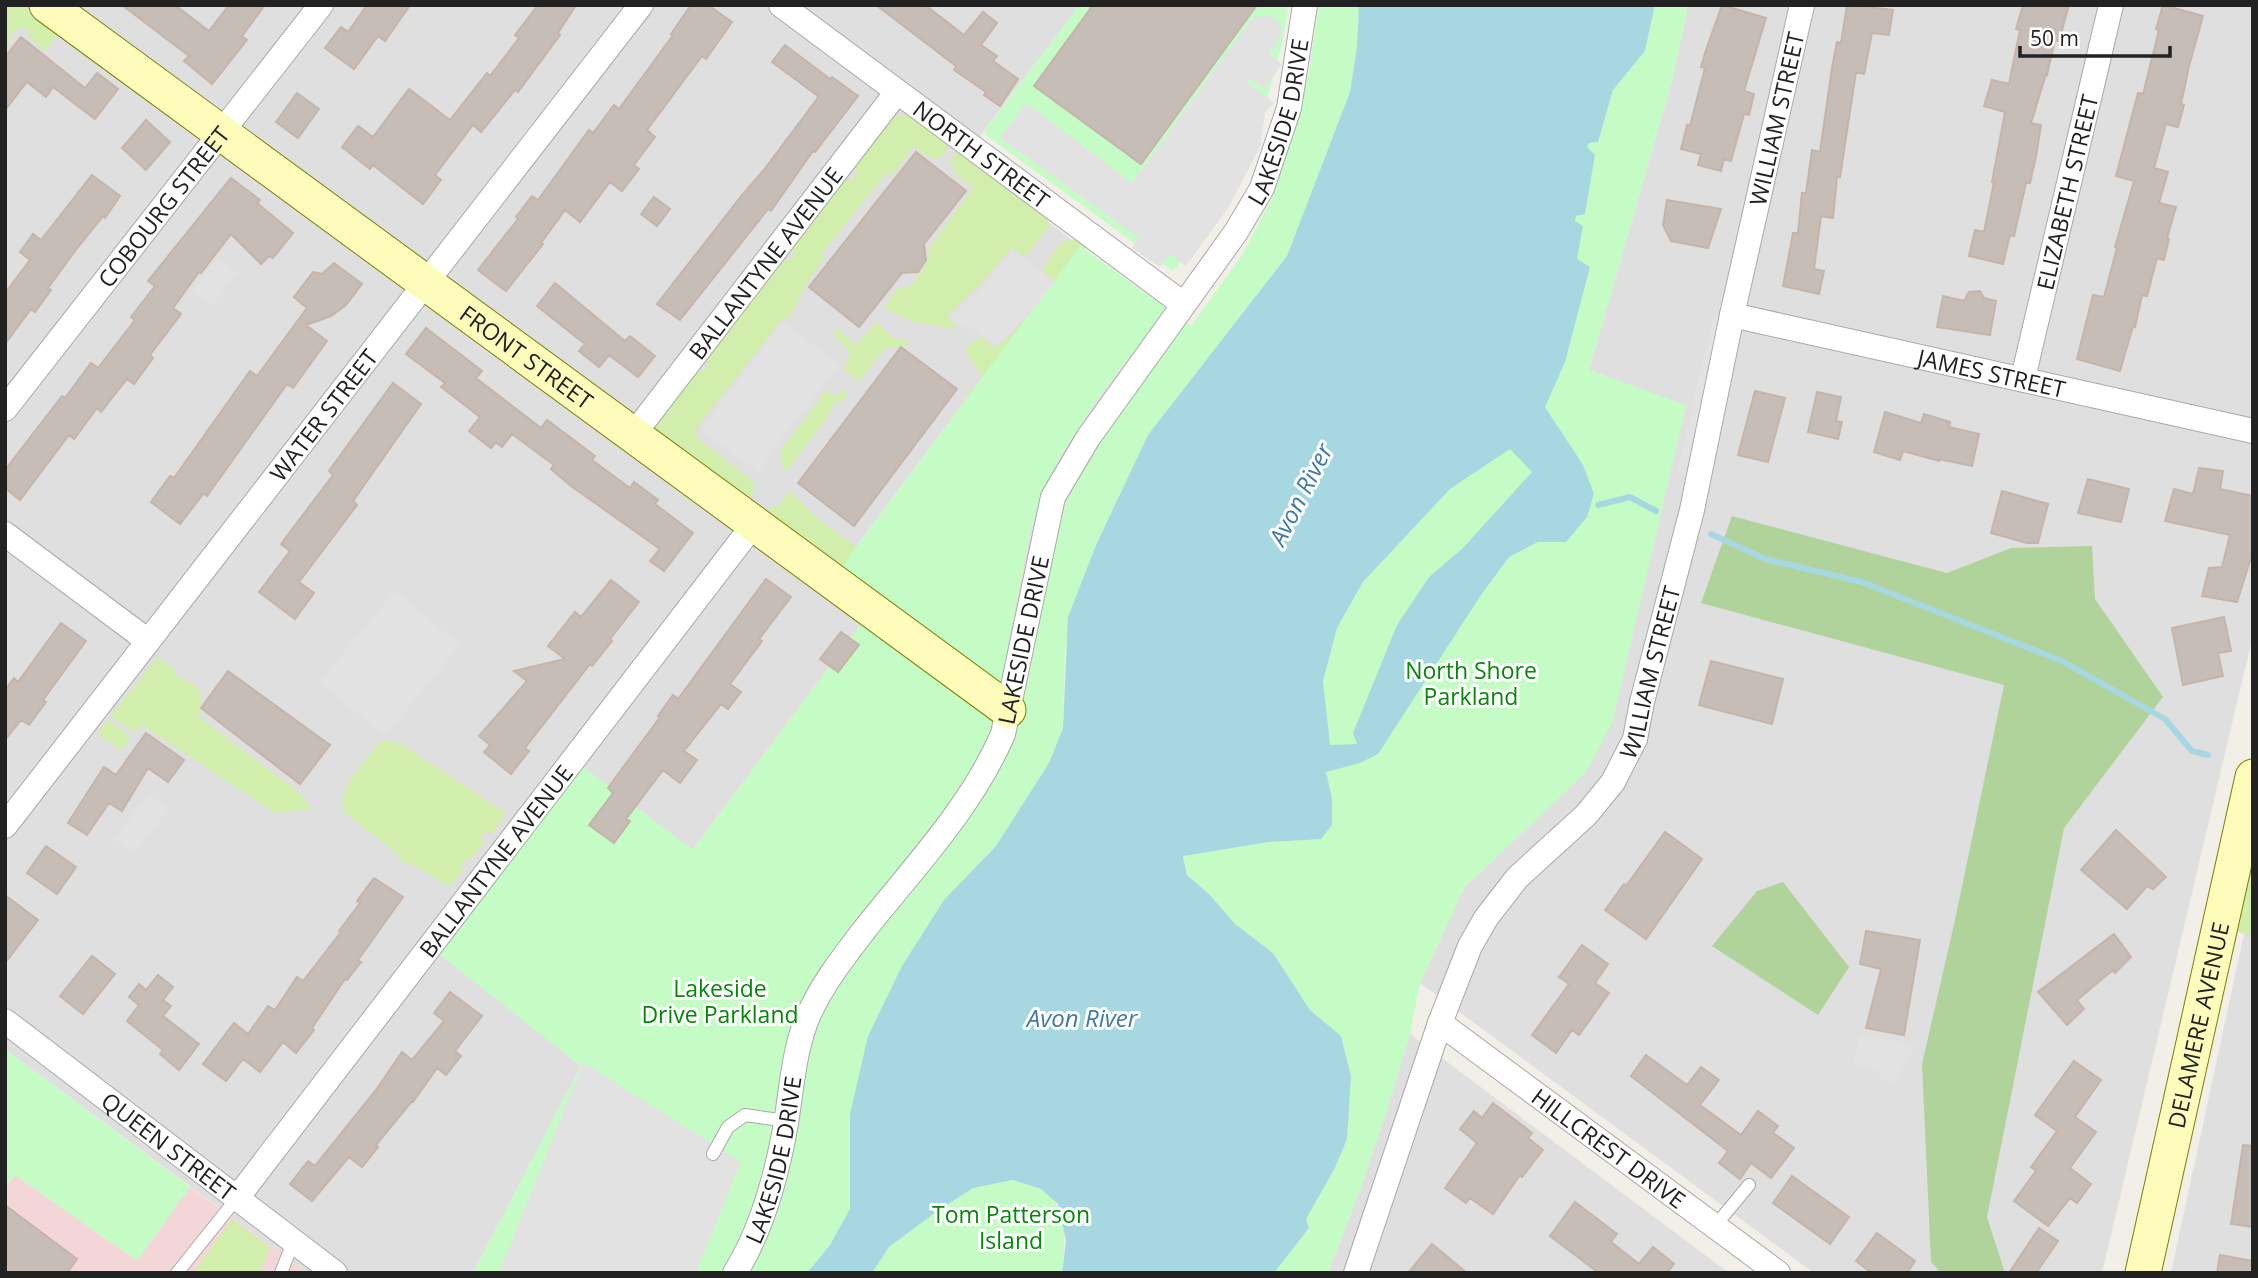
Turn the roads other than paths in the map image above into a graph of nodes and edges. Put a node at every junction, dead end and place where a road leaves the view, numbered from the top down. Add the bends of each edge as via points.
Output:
1 (47, 5) edge
2 (321, 5) edge
3 (640, 5) edge
4 (781, 5) edge
5 (1305, 5) edge
6 (1802, 5) edge
7 (2111, 5) edge
8 (897, 92) junction
9 (222, 134) junction
10 (426, 283) junction
11 (1183, 304) junction
12 (1732, 315) junction
13 (2023, 378) junction
14 (5, 409) edge
15 (2253, 431) edge
16 (633, 435) junction
17 (754, 524) junction
18 (5, 534) edge
19 (148, 641) junction
20 (1008, 710) junction
21 (2253, 777) edge
22 (5, 826) edge
23 (5, 1020) edge
24 (1440, 1023) junction
25 (786, 1121) junction
26 (713, 1154) dead end
27 (1749, 1185) dead end
28 (237, 1198) junction
29 (1715, 1226) junction
30 (293, 1242) junction
31 (177, 1273) edge
32 (281, 1273) edge
33 (335, 1273) edge
34 (734, 1273) edge
35 (1356, 1273) edge
36 (1778, 1273) edge
37 (2143, 1273) edge

1 - 9 street, FRONT STREET
2 - 9 street, COBOURG STREET
3 - 10 street, WATER STREET
4 - 8 street, NORTH STREET
5 - 11 street, LAKESIDE DRIVE via 1289,108 1262,188
6 - 12 street, WILLIAM STREET
7 - 13 street, ELIZABETH STREET
8 - 11 street, NORTH STREET
8 - 16 street, BALLANTYNE AVENUE
9 - 10 street, FRONT STREET
9 - 14 street, COBOURG STREET
10 - 16 street, FRONT STREET
10 - 19 street, WATER STREET
11 - 20 street, LAKESIDE DRIVE via 1088,438 1053,497
12 - 13 street, JAMES STREET
12 - 24 street, WILLIAM STREET via 1692,510 1635,739 1613,782 1586,815 1517,878 1486,918
13 - 15 street, JAMES STREET
16 - 17 street, FRONT STREET
17 - 20 street, FRONT STREET
17 - 28 street, BALLANTYNE AVENUE
18 - 19 street
19 - 22 street, WATER STREET
20 - 25 street, LAKESIDE DRIVE via 998,746 970,797 839,962 809,1014 791,1077
21 - 37 street, DELAMERE AVENUE
23 - 28 street, QUEEN STREET
24 - 29 street, HILLCREST DRIVE
24 - 35 street, WILLIAM STREET
25 - 26 lane via 745,1115 729,1127
25 - 34 street, LAKESIDE DRIVE via 766,1205 750,1248
27 - 29 lane
28 - 30 street, QUEEN STREET
28 - 31 lane
29 - 36 street, HILLCREST DRIVE
30 - 32 lane
30 - 33 street, QUEEN STREET

